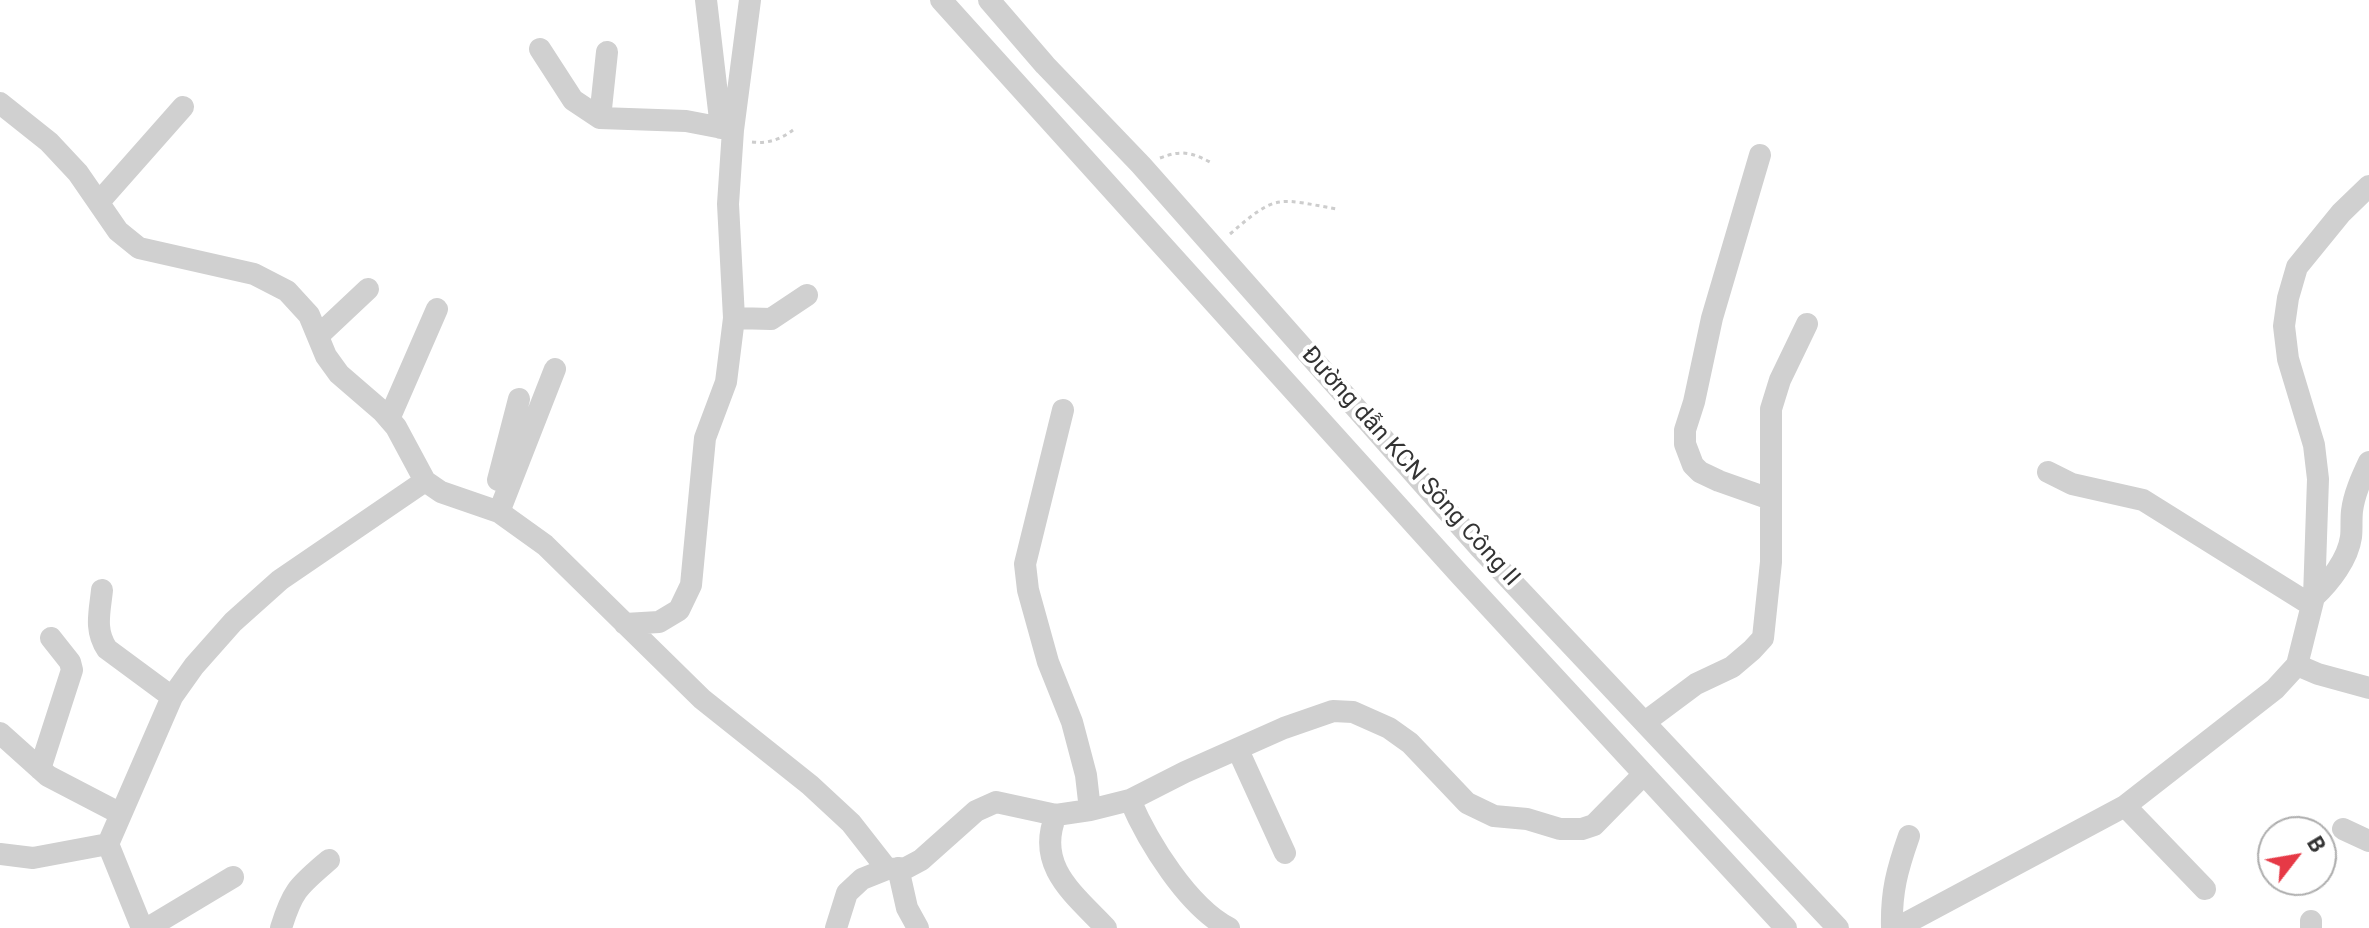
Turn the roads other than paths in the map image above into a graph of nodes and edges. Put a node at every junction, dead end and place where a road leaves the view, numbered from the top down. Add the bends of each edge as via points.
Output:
1 (706, 0) edge
2 (750, 0) edge
3 (941, 0) edge
4 (989, 0) edge
5 (540, 49) dead end
6 (607, 52) dead end
7 (0, 103) edge
8 (183, 107) dead end
9 (600, 118) junction
10 (729, 133) junction
11 (1760, 155) dead end
12 (2369, 186) edge
13 (99, 202) junction
14 (368, 289) dead end
15 (807, 295) dead end
16 (437, 309) dead end
17 (734, 318) junction
18 (1807, 324) dead end
19 (318, 336) junction
20 (555, 369) dead end
21 (519, 399) dead end
22 (1063, 410) dead end
23 (389, 419) junction
24 (2369, 462) edge
25 (2048, 472) dead end
26 (425, 481) junction
27 (1770, 499) junction
28 (495, 511) junction
29 (102, 590) dead end
30 (2312, 601) junction
31 (625, 624) junction
32 (51, 638) dead end
33 (2297, 665) junction
34 (2369, 688) edge
35 (172, 697) junction
36 (1645, 722) junction
37 (0, 733) edge
38 (1238, 750) junction
39 (40, 769) junction
40 (1644, 774) junction
41 (1130, 800) junction
42 (2125, 806) junction
43 (1090, 810) junction
44 (121, 814) junction
45 (1056, 815) junction
46 (2343, 829) dead end
47 (1909, 836) dead end
48 (2369, 841) edge
49 (108, 844) junction
50 (1285, 853) dead end
51 (0, 854) edge
52 (329, 860) dead end
53 (892, 868) junction
54 (233, 877) dead end
55 (2205, 889) dead end
56 (142, 928) edge
57 (148, 928) edge
58 (281, 928) edge
59 (836, 928) edge
60 (918, 928) edge
61 (1106, 928) edge
62 (1229, 928) edge
63 (1786, 928) edge
64 (1838, 928) edge
65 (1894, 928) edge

1 - 10 street
2 - 10 street
3 - 40 street, Đường dẫn KCN Sông Công II
4 - 36 street, Đường dẫn KCN Sông Công II via 1480,548
5 - 9 street via 573,100
6 - 9 street
7 - 13 street via 49,142
8 - 13 street
9 - 10 street via 686,121
10 - 17 street
11 - 27 street via 1712,318 1685,444 1700,472
12 - 30 street via 2297,267 2284,326 2317,468
13 - 19 street via 118,231 139,248 254,274 287,291 309,315
14 - 19 street
15 - 17 street via 771,319
16 - 23 street
17 - 31 street via 726,382 705,438 691,585 679,610 659,622
18 - 27 street via 1771,409
19 - 23 street via 339,374
20 - 28 street
21 - 28 street
22 - 43 street via 1025,564 1048,662 1072,722
23 - 26 street
24 - 30 street via 2352,509 2351,540 2338,568
25 - 30 street via 2072,484 2143,500
26 - 28 street
26 - 35 street via 280,580 233,622
27 - 36 street via 1771,562 1763,638 1732,667 1696,684
28 - 31 street via 545,545
29 - 35 street via 98,626 107,649
30 - 33 street
31 - 53 street via 702,699 810,785
32 - 39 street via 72,670
33 - 34 street
33 - 42 street via 2275,689
35 - 44 street
36 - 64 street, Đường dẫn KCN Sông Công II
37 - 39 street
38 - 40 street via 1333,711 1353,712 1410,743 1480,811 1560,829 1594,825
38 - 41 street
38 - 50 street
39 - 44 street
40 - 63 street, Đường dẫn KCN Sông Công II
41 - 43 street
41 - 62 street via 1171,873 1215,921
42 - 55 street
42 - 65 street
43 - 45 street
44 - 49 street
45 - 53 street via 996,802 976,811 921,860
45 - 61 street via 1049,840 1057,872
46 - 48 street
47 - 65 street via 1893,885
49 - 51 street via 33,858
49 - 56 street
52 - 58 street via 292,894
53 - 59 street via 862,879 847,893
53 - 60 street
54 - 57 street

